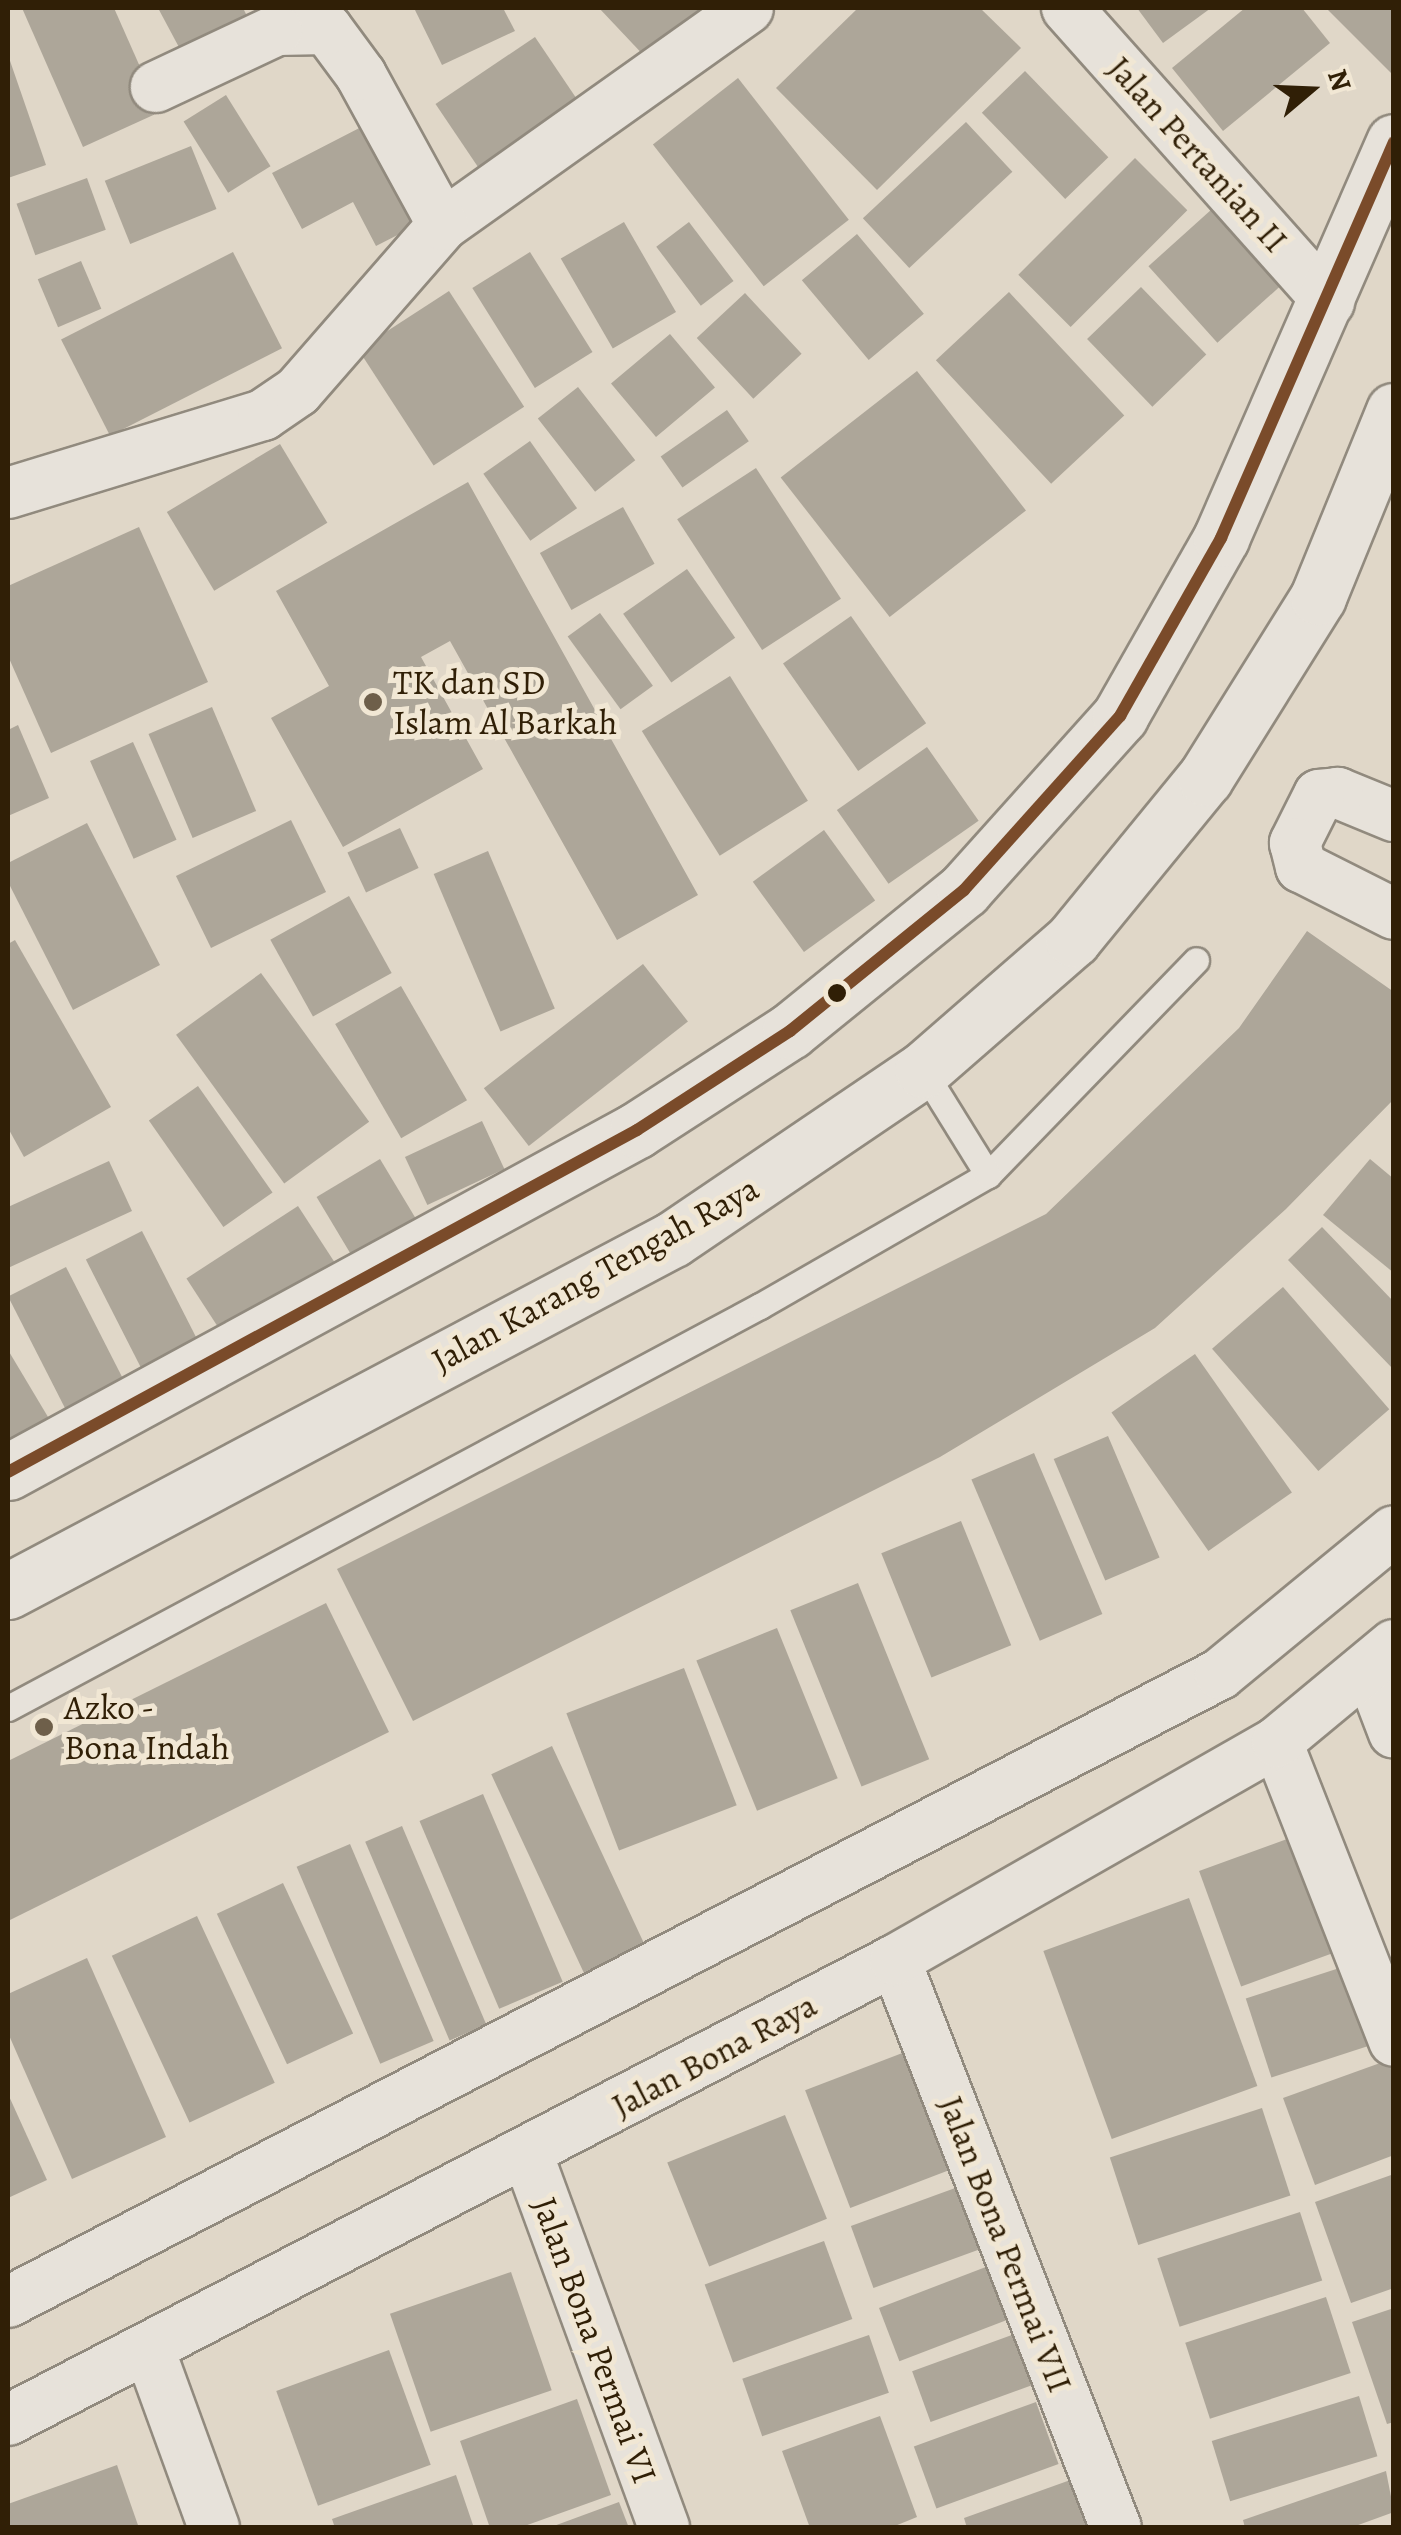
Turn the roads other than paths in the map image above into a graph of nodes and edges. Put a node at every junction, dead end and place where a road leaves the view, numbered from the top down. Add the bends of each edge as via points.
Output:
1 (748, 8) edge
2 (1067, 8) edge
3 (156, 87) dead end
4 (1394, 142) edge
5 (444, 225) junction
6 (1329, 302) junction
7 (1394, 411) edge
8 (8, 493) edge
9 (1394, 816) edge
10 (1394, 914) edge
11 (1196, 960) dead end
12 (923, 1070) junction
13 (988, 1175) junction
14 (8, 1472) edge
15 (1394, 1531) edge
16 (8, 1591) edge
17 (1382, 1657) edge
18 (8, 1708) edge
19 (1394, 1733) edge
20 (1277, 1742) junction
21 (895, 1960) junction
22 (1394, 2041) edge
23 (527, 2152) junction
24 (8, 2302) edge
25 (149, 2349) junction
26 (8, 2420) edge
27 (214, 2528) edge
28 (664, 2528) edge
29 (1116, 2528) edge

1 - 5 street
2 - 6 street, Jalan Pertanian II
3 - 5 street via 277,30 327,29 361,76
4 - 6 main road
5 - 8 street via 298,391 263,415
6 - 14 main road via 1221,538 1120,716 964,890 790,1031 637,1130
7 - 12 main road, Jalan Karang Tengah Raya via 1318,596 1205,778 1073,939
9 - 10 street via 1338,793 1319,796 1295,842 1302,867
11 - 13 lane
12 - 13 lane
12 - 16 main road, Jalan Karang Tengah Raya via 672,1239
13 - 18 lane via 760,1306
15 - 24 street via 1220,1674
17 - 19 street
17 - 20 street, Jalan Bona Raya
20 - 21 street, Jalan Bona Raya
20 - 22 street
21 - 23 street, Jalan Bona Raya
21 - 29 street, Jalan Bona Permai VII
23 - 25 street, Jalan Bona Raya
23 - 28 street, Jalan Bona Permai VI
25 - 26 street, Jalan Bona Raya
25 - 27 street

